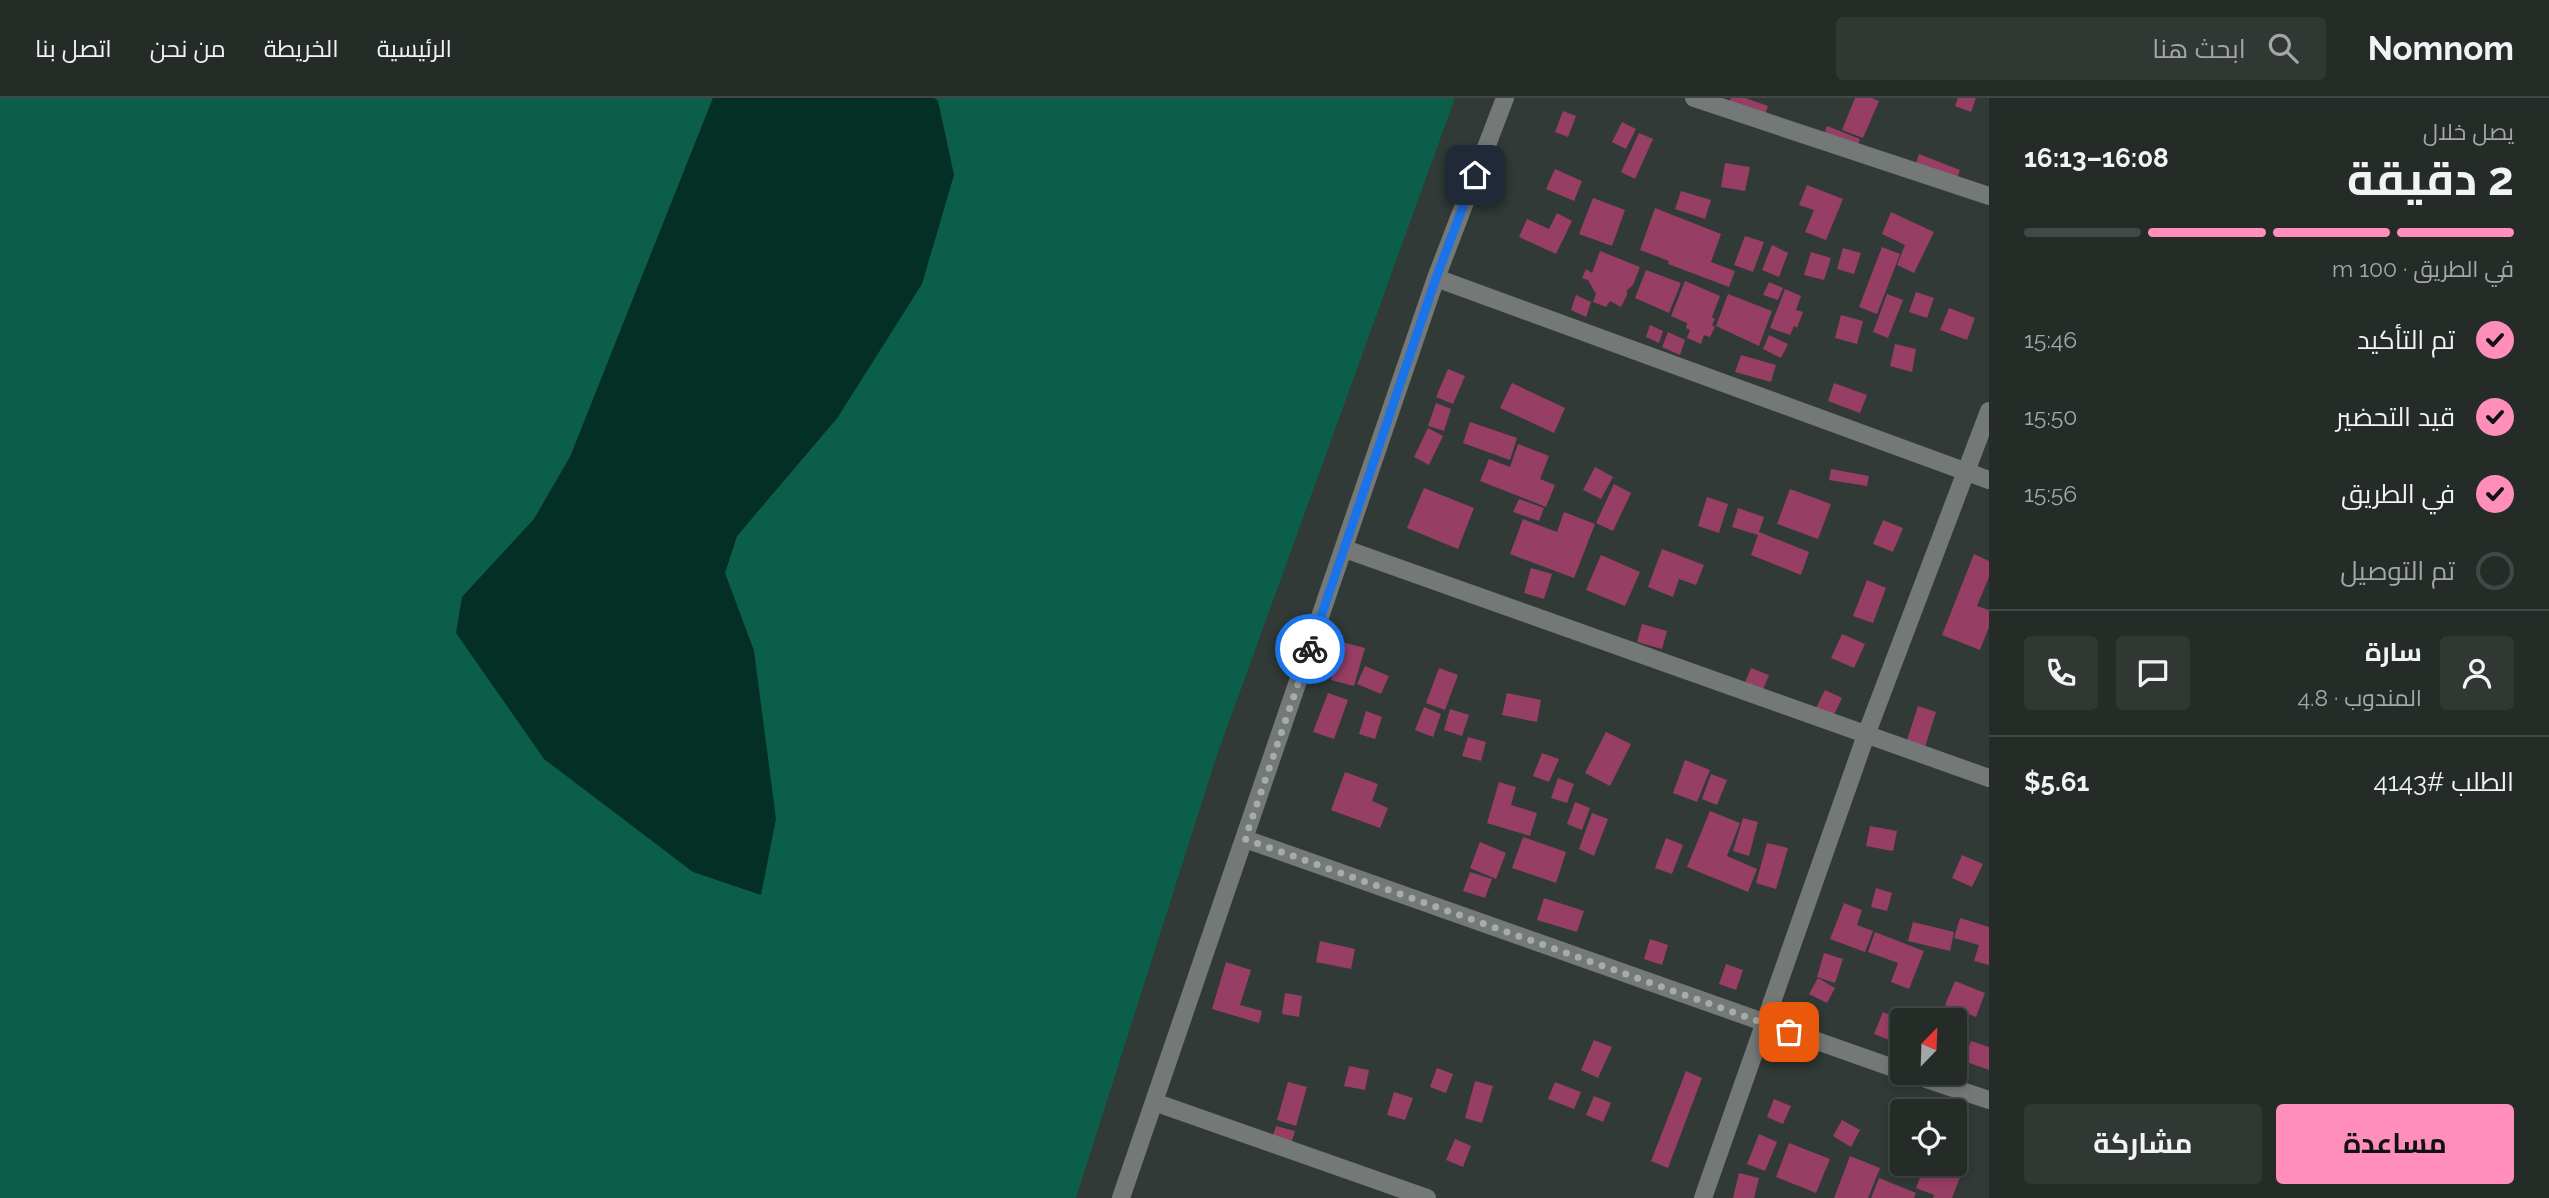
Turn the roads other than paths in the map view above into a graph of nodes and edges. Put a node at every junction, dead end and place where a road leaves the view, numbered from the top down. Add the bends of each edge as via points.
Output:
1 (1505, 98) edge
2 (1694, 98) edge
3 (1989, 196) edge
4 (1436, 278) junction
5 (1989, 411) edge
6 (1967, 472) junction
7 (1989, 480) edge
8 (1345, 549) junction
9 (1866, 735) junction
10 (1989, 778) edge
11 (1245, 839) junction
12 (1766, 1025) junction
13 (1890, 1067) edge
14 (1944, 1085) edge
15 (1989, 1100) edge
16 (1154, 1102) junction
17 (1121, 1198) edge
18 (1426, 1198) edge
19 (1703, 1198) edge

1 - 4 street
2 - 3 street
4 - 6 street
4 - 8 street
5 - 6 street
6 - 7 street
6 - 9 street
8 - 9 street
8 - 11 street
9 - 10 street
9 - 12 street
11 - 12 street
11 - 16 street
12 - 13 street
12 - 19 street
14 - 15 street
16 - 17 street
16 - 18 street

